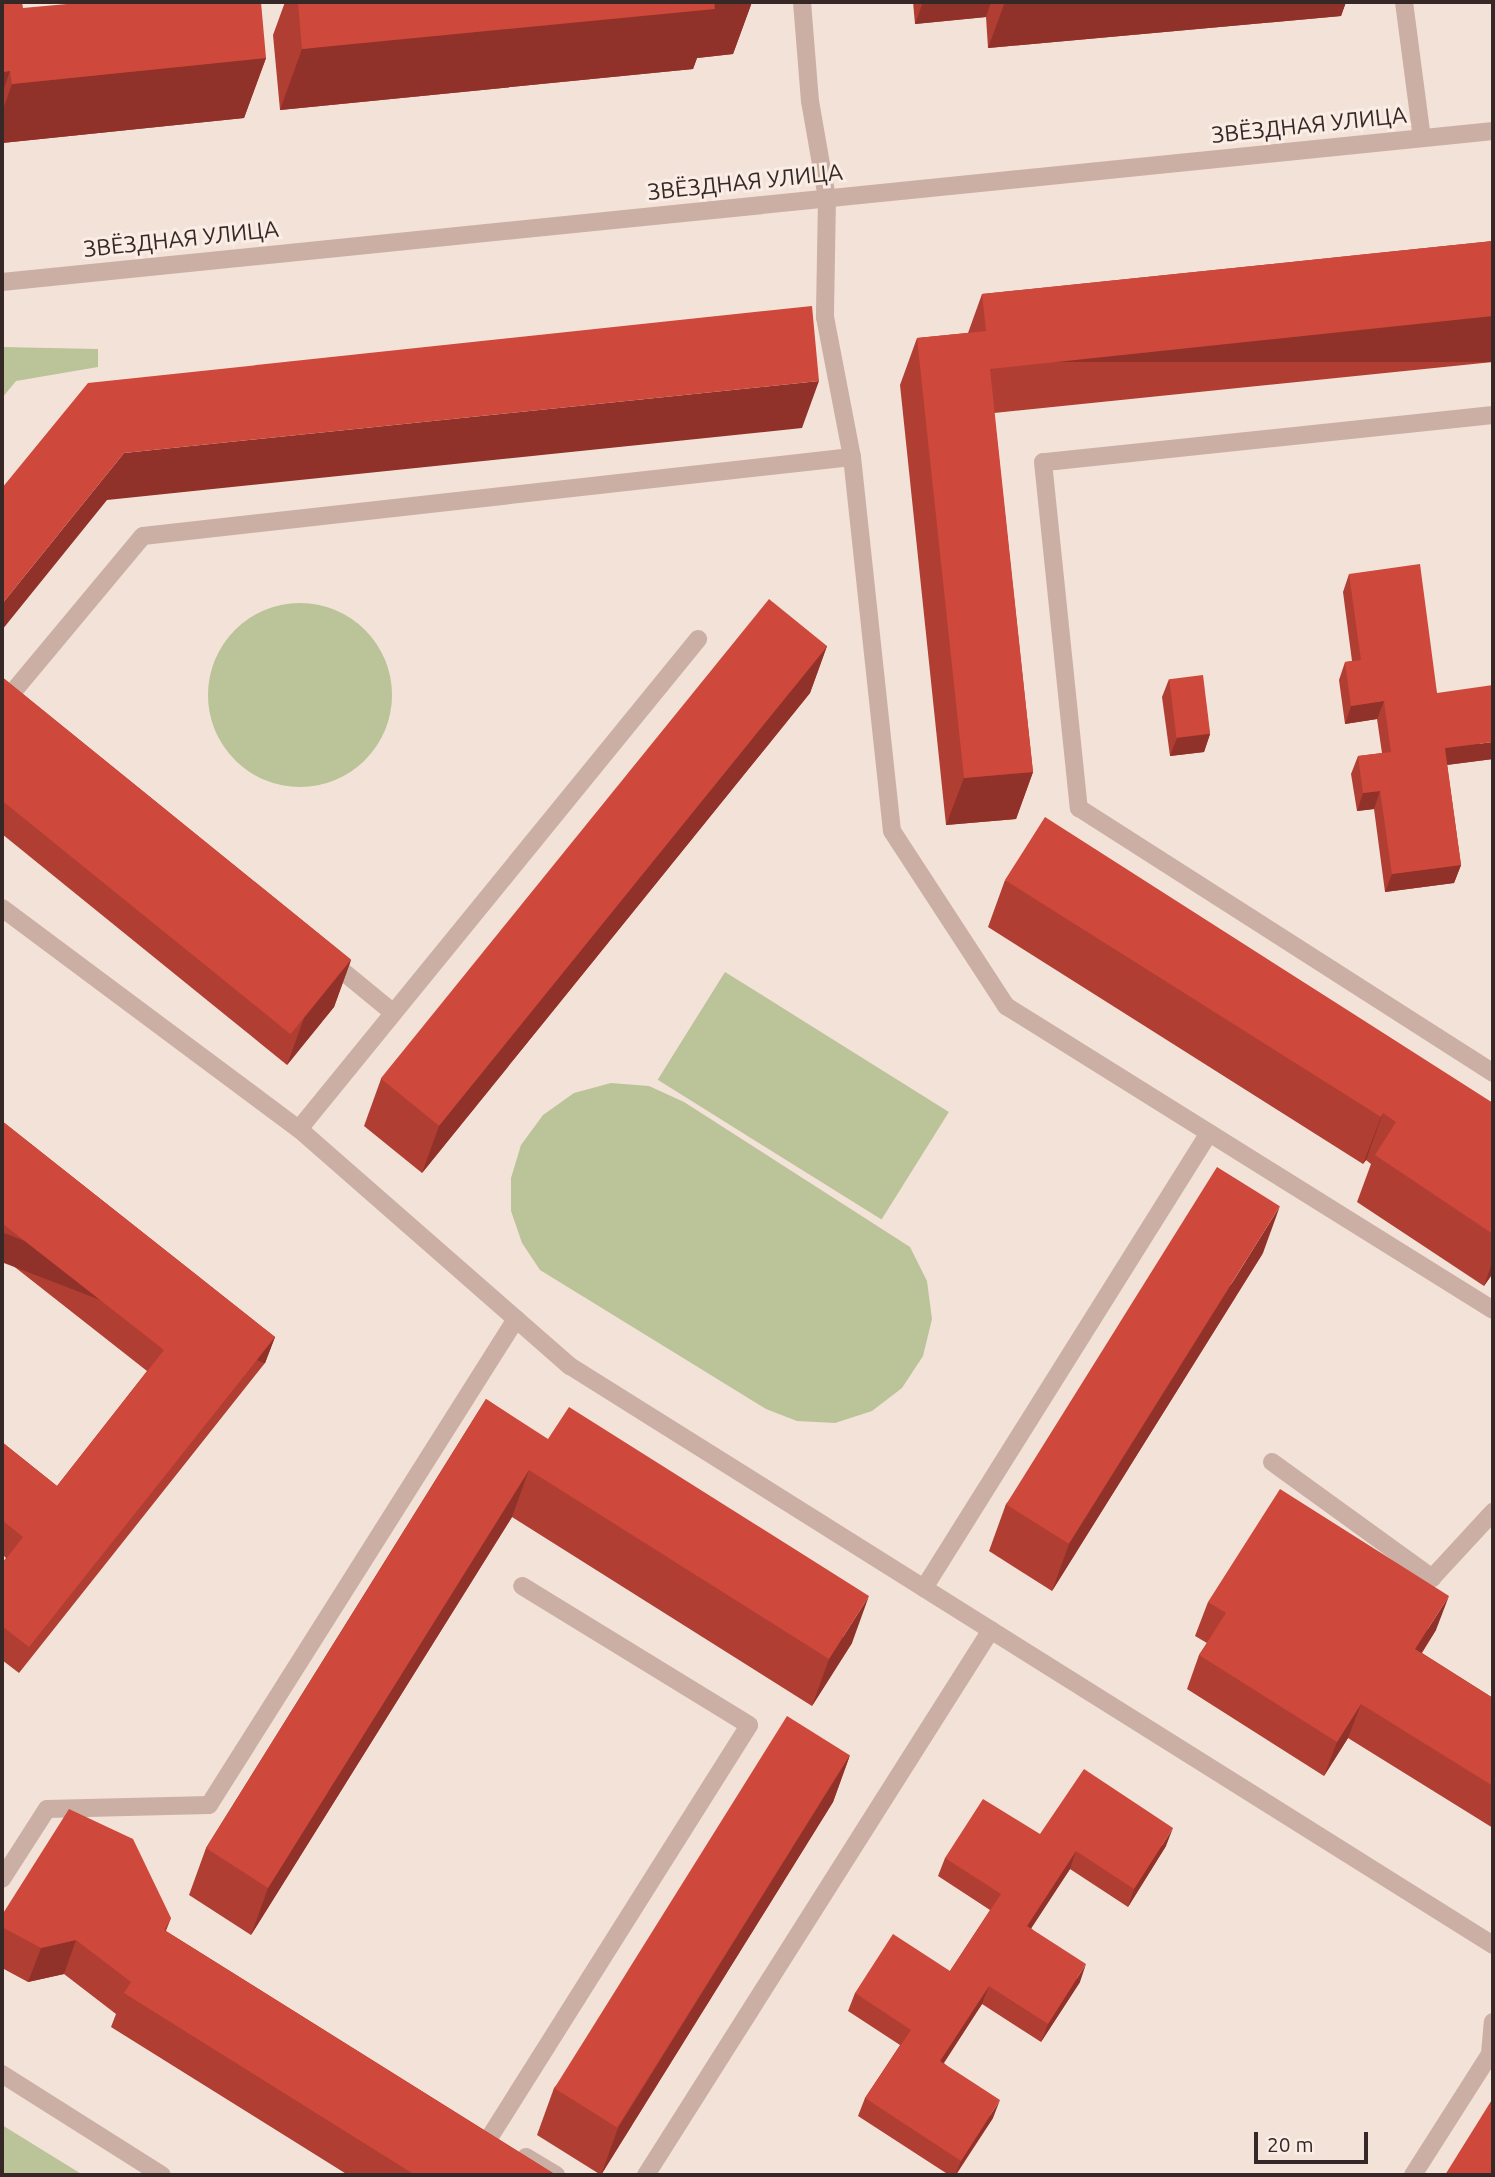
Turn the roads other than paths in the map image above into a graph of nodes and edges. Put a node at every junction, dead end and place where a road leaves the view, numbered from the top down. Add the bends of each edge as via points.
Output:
1 (802, 2) edge
2 (1404, 2) edge
3 (1493, 131) edge
4 (1422, 138) junction
5 (827, 198) junction
6 (2, 282) edge
7 (1493, 415) edge
8 (852, 457) junction
9 (698, 639) dead end
10 (28, 717) edge
11 (2, 908) edge
12 (316, 950) edge
13 (391, 1011) junction
14 (1493, 1073) edge
15 (299, 1129) junction
16 (1209, 1133) junction
17 (1493, 1310) edge
18 (516, 1320) junction
19 (1272, 1462) dead end
20 (1493, 1512) edge
21 (522, 1586) dead end
22 (923, 1588) junction
23 (991, 1630) junction
24 (2, 1879) edge
25 (1493, 1945) edge
26 (1493, 2022) edge
27 (2, 2074) edge
28 (162, 2175) edge
29 (556, 2175) edge
30 (646, 2175) edge
31 (1413, 2175) edge

1 - 5 street via 810,101
2 - 4 street
3 - 4 street, ЗВЁЗДНАЯ УЛИЦА
4 - 5 street, ЗВЁЗДНАЯ УЛИЦА
5 - 6 street, ЗВЁЗДНАЯ УЛИЦА
5 - 8 street via 825,317
7 - 14 street via 1043,462 1079,808
8 - 10 street via 143,536 7,699
8 - 16 street via 892,831 1006,1006
9 - 13 street
11 - 15 street
12 - 13 street
13 - 15 street
15 - 18 street
16 - 17 street
16 - 22 street
18 - 22 street via 570,1366
18 - 24 street via 209,1805 47,1809
19 - 20 street via 1432,1578
21 - 29 street via 749,1725 485,2132
22 - 23 street
23 - 25 street
23 - 30 street
26 - 31 street via 1490,2054
27 - 28 street

